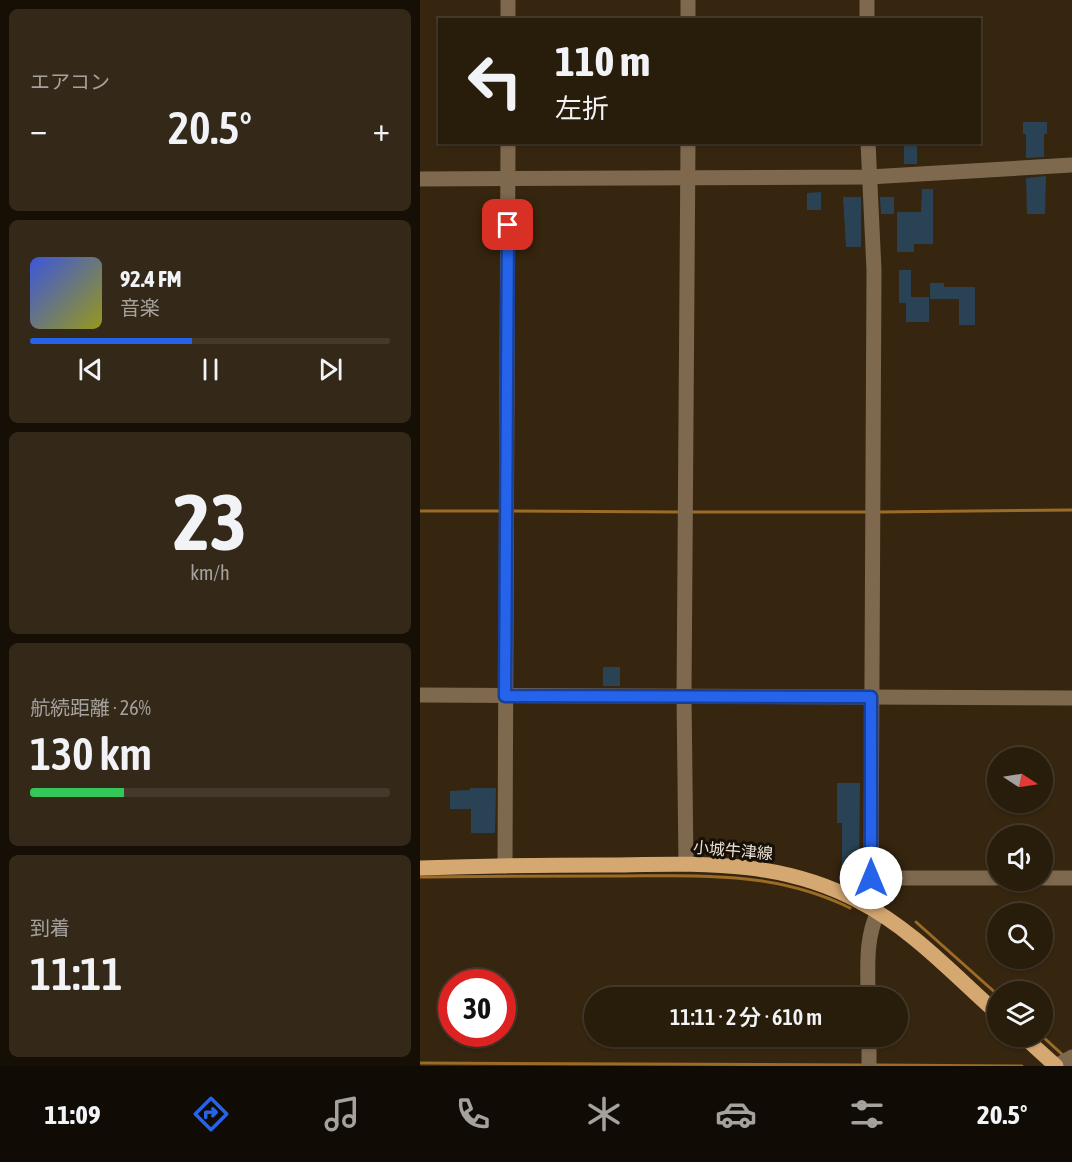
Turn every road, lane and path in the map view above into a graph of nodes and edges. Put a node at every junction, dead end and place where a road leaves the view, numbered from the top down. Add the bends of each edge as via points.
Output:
1 (508, 0) edge
2 (688, 0) edge
3 (867, 0) edge
4 (508, 18) edge
5 (688, 18) edge
6 (867, 18) edge
7 (508, 144) edge
8 (688, 144) edge
9 (868, 144) edge
10 (1072, 165) edge
11 (869, 177) junction
12 (508, 178) junction
13 (420, 179) edge
14 (688, 179) junction
15 (420, 695) edge
16 (505, 696) junction
17 (684, 696) junction
18 (871, 697) junction
19 (1072, 698) edge
20 (686, 864) junction
21 (505, 866) junction
22 (420, 868) edge
23 (871, 878) junction
24 (987, 878) edge
25 (1053, 878) edge
26 (1072, 878) edge
27 (862, 903) junction
28 (878, 912) junction
29 (868, 987) edge
30 (987, 1004) edge
31 (869, 1047) edge
32 (1040, 1047) edge
33 (1063, 1062) edge
34 (869, 1066) edge

1 - 4 street
2 - 5 street
3 - 6 street
7 - 12 street
8 - 14 street
9 - 11 street
10 - 11 street
11 - 14 street
11 - 18 street via 874,270
12 - 13 street
12 - 14 street
12 - 16 street
14 - 17 street
15 - 16 street
16 - 17 street
16 - 21 street
17 - 18 street
17 - 20 street
18 - 19 street
18 - 23 street
20 - 21 main road, 小城牛津線
20 - 27 main road, 小城牛津線 via 733,865 796,875
21 - 22 main road, 小城牛津線
23 - 24 street
23 - 27 street
25 - 26 street
27 - 28 main road, 小城牛津線
28 - 29 street via 868,944
28 - 30 main road, 小城牛津線
31 - 34 street
32 - 33 main road

